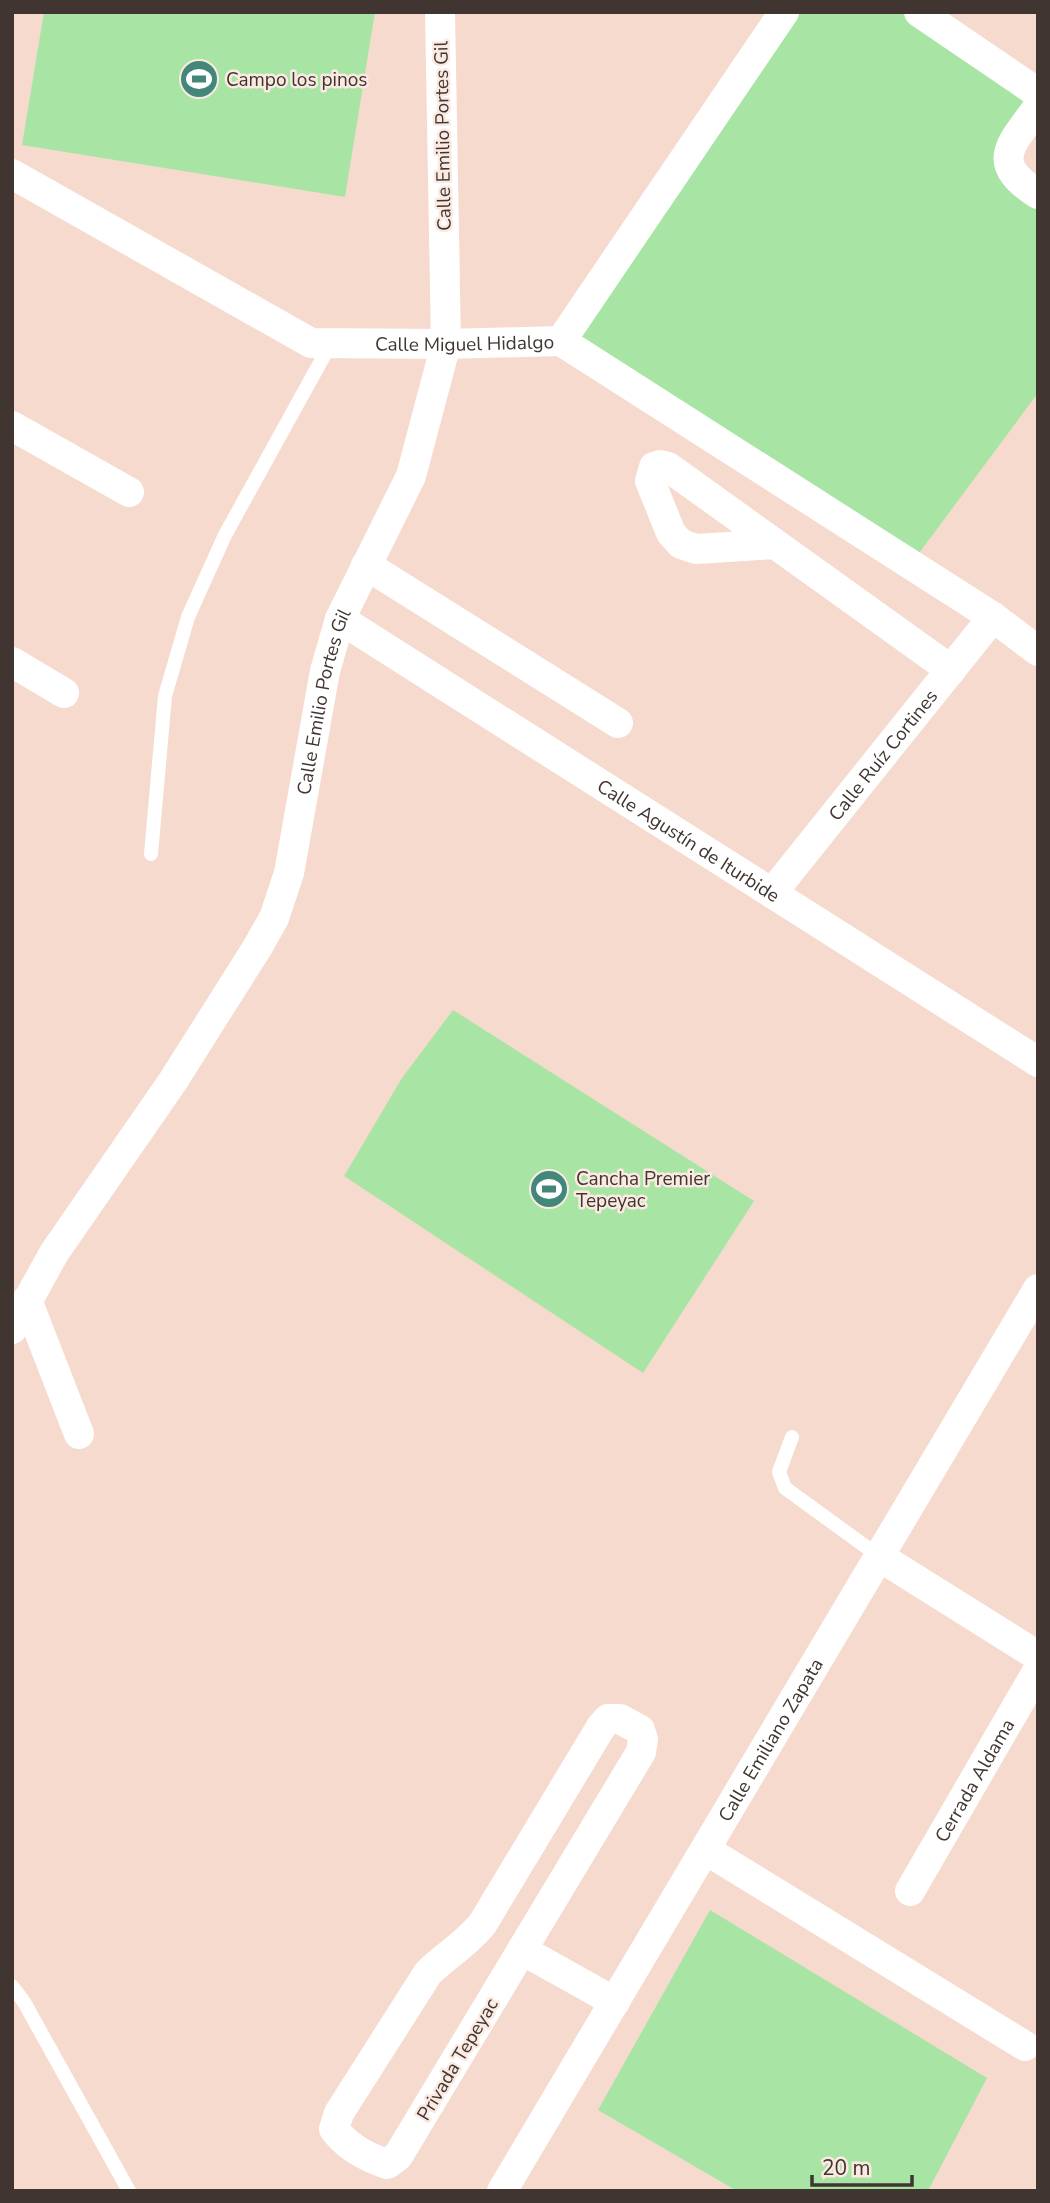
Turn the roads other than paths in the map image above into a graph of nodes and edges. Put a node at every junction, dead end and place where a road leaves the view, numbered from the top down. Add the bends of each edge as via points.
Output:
1 (440, 12) edge
2 (783, 12) edge
3 (919, 12) edge
4 (1038, 93) edge
5 (1038, 107) edge
6 (12, 174) edge
7 (1038, 194) edge
8 (561, 341) junction
9 (331, 343) junction
10 (446, 344) junction
11 (12, 426) edge
12 (129, 492) dead end
13 (775, 544) dead end
14 (366, 565) junction
15 (993, 618) junction
16 (340, 619) junction
17 (1038, 651) edge
18 (12, 662) edge
19 (951, 670) junction
20 (65, 693) dead end
21 (618, 723) dead end
22 (151, 854) dead end
23 (772, 893) junction
24 (1038, 1062) edge
25 (1038, 1289) edge
26 (27, 1300) junction
27 (12, 1329) edge
28 (79, 1434) dead end
29 (792, 1437) dead end
30 (880, 1557) junction
31 (1038, 1656) edge
32 (1038, 1671) edge
33 (705, 1850) junction
34 (910, 1891) dead end
35 (522, 1950) junction
36 (12, 1986) edge
37 (615, 2003) junction
38 (1025, 2046) dead end
39 (129, 2191) edge
40 (502, 2191) edge

1 - 10 street, Calle Emilio Portes Gil
2 - 8 street
3 - 4 street
5 - 7 street via 1010,145 1008,164 1019,181
6 - 9 street, Calle Miguel Hidalgo via 311,342
8 - 10 street, Calle Miguel Hidalgo
8 - 15 street, Calle Miguel Hidalgo
9 - 10 street, Calle Miguel Hidalgo
9 - 22 lane via 225,535 187,617 166,696
10 - 14 street, Calle Emilio Portes Gil via 411,476
11 - 12 street
13 - 19 street
14 - 16 street, Calle Emilio Portes Gil
14 - 21 street
15 - 17 street, Calle Miguel Hidalgo
15 - 19 street, Calle Ruíz Cortines
16 - 23 street, Calle Agustín de Iturbide
16 - 26 street, Calle Emilio Portes Gil via 325,671 289,873 274,918 173,1081 54,1253
18 - 20 street
19 - 23 street, Calle Ruíz Cortines
23 - 24 street, Calle Agustín de Iturbide
25 - 30 street, Calle Emiliano Zapata
26 - 27 street, Calle Emilio Portes Gil
26 - 28 street
29 - 30 lane via 779,1472 785,1488
30 - 31 street
30 - 33 street, Calle Emiliano Zapata
32 - 34 street, Cerrada Aldama
33 - 37 street, Calle Emiliano Zapata
33 - 38 street
35 - 35 street, Privada Tepeyac via 641,1752 640,1730 620,1719 608,1719 601,1727 484,1923 428,1973 339,2113 334,2129 343,2142 387,2164 398,2156
35 - 37 street
36 - 39 lane
37 - 40 street, Calle Emiliano Zapata

